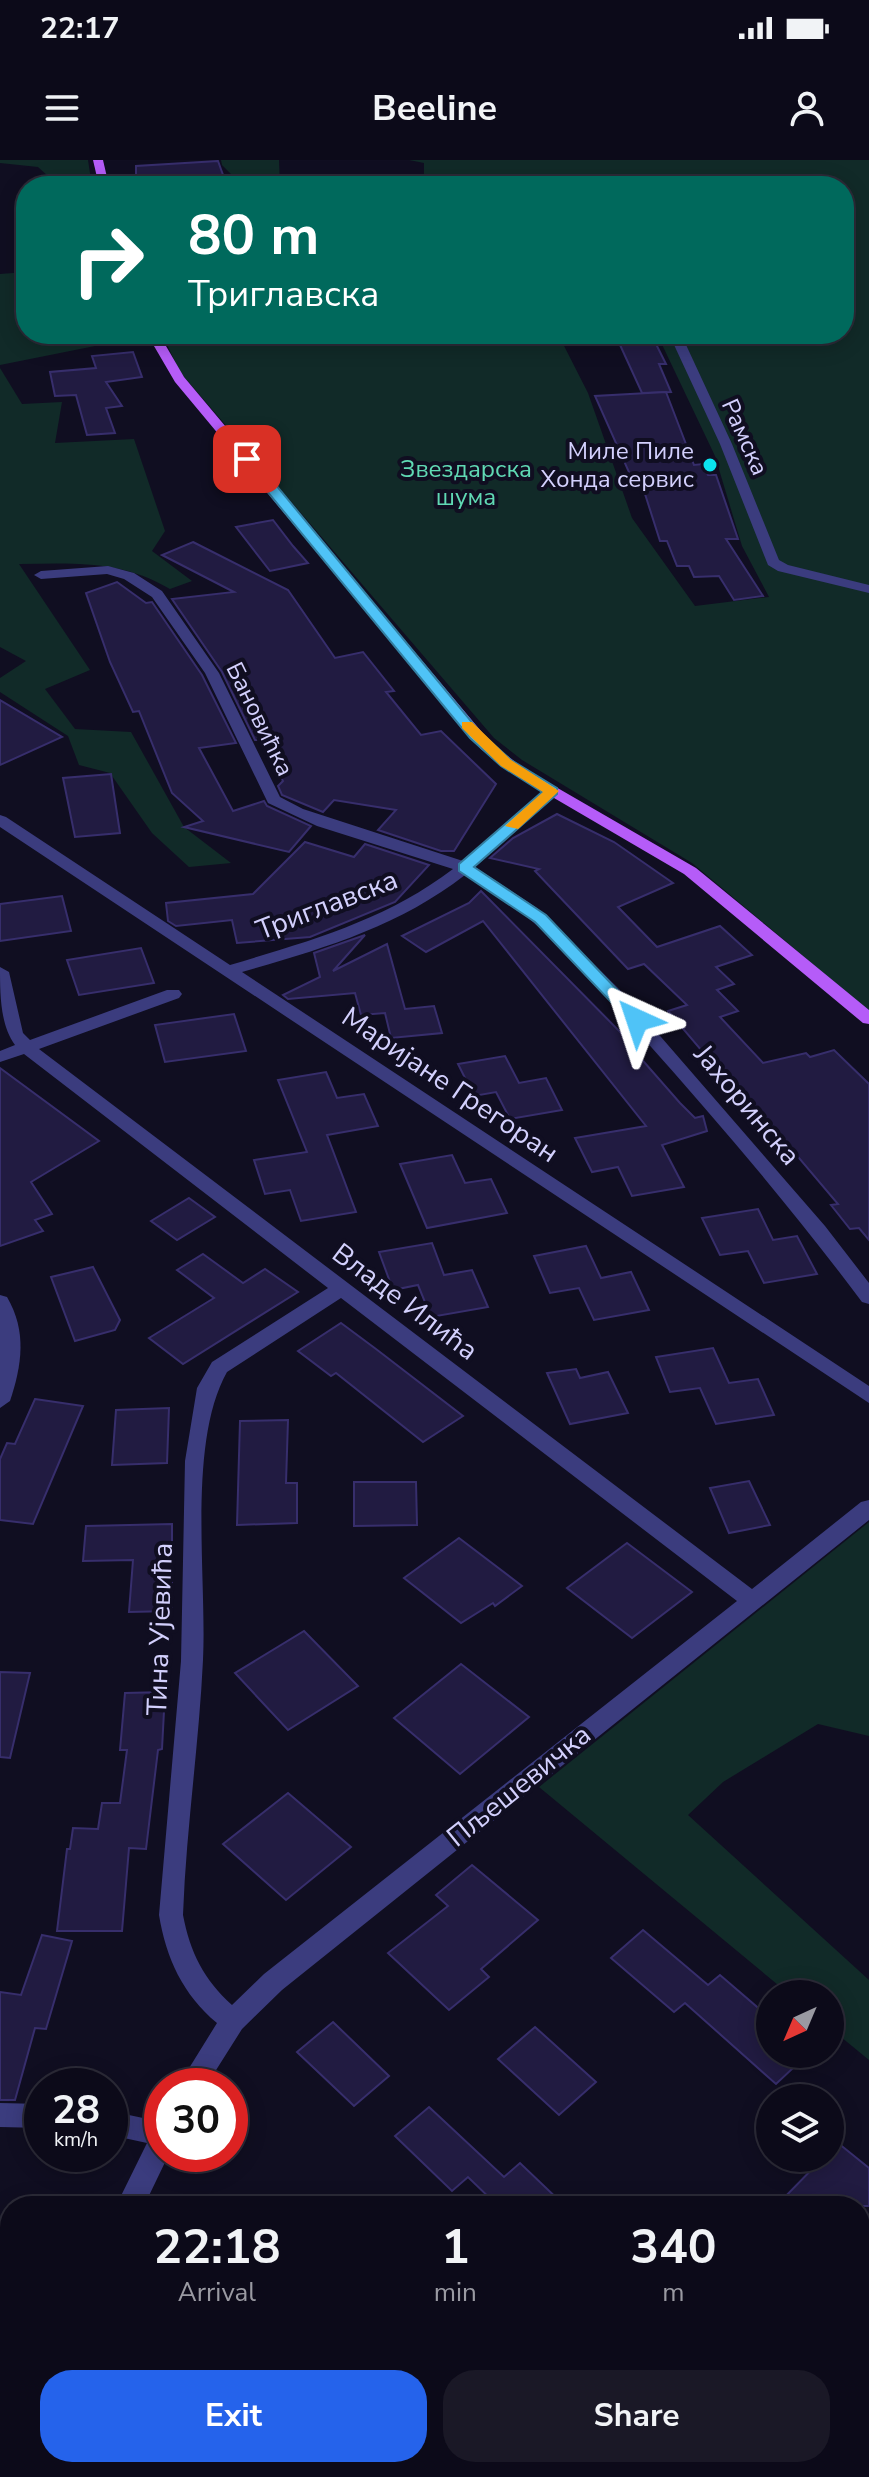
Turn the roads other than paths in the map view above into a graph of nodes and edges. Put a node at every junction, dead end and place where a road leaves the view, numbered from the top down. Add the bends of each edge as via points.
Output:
1 (159, 344) edge
2 (680, 344) edge
3 (41, 575) dead end
4 (869, 589) edge
5 (552, 791) junction
6 (0, 820) edge
7 (464, 867) junction
8 (228, 971) junction
9 (0, 972) edge
10 (173, 994) dead end
11 (869, 1019) edge
12 (26, 1048) junction
13 (0, 1057) edge
14 (341, 1289) junction
15 (869, 1297) edge
16 (0, 1302) edge
17 (869, 1396) edge
18 (0, 1401) edge
19 (869, 1508) edge
20 (751, 1600) junction
21 (233, 2021) junction
22 (203, 2068) edge
23 (0, 2115) edge
24 (24, 2116) edge
25 (146, 2172) edge
26 (135, 2196) edge

1 - 5 main road via 179,379 475,735 506,763
2 - 4 street, Рамска via 771,559 783,568
3 - 7 street, Бановићка via 116,571 157,594 212,673 274,800 290,810
5 - 7 street, Триглавска
5 - 11 main road via 690,871
6 - 8 street, Маријане Грегоран
7 - 8 street, Триглавска via 428,896 366,926
7 - 15 street, Јахоринска via 526,907 577,954 698,1089
8 - 17 street, Маријане Грегоран
9 - 12 street via 15,1035
10 - 12 street
12 - 13 street
12 - 14 street, Владе Илића
14 - 20 street, Владе Илића
14 - 21 street, Тина Ујевића via 219,1367 204,1398 195,1482 192,1658 171,1915 188,1972 203,1996
16 - 18 street via 13,1353
19 - 20 street, Пљешевичка
20 - 21 street, Пљешевичка via 337,1929
21 - 22 street, Пљешевичка
23 - 24 street
25 - 26 street

